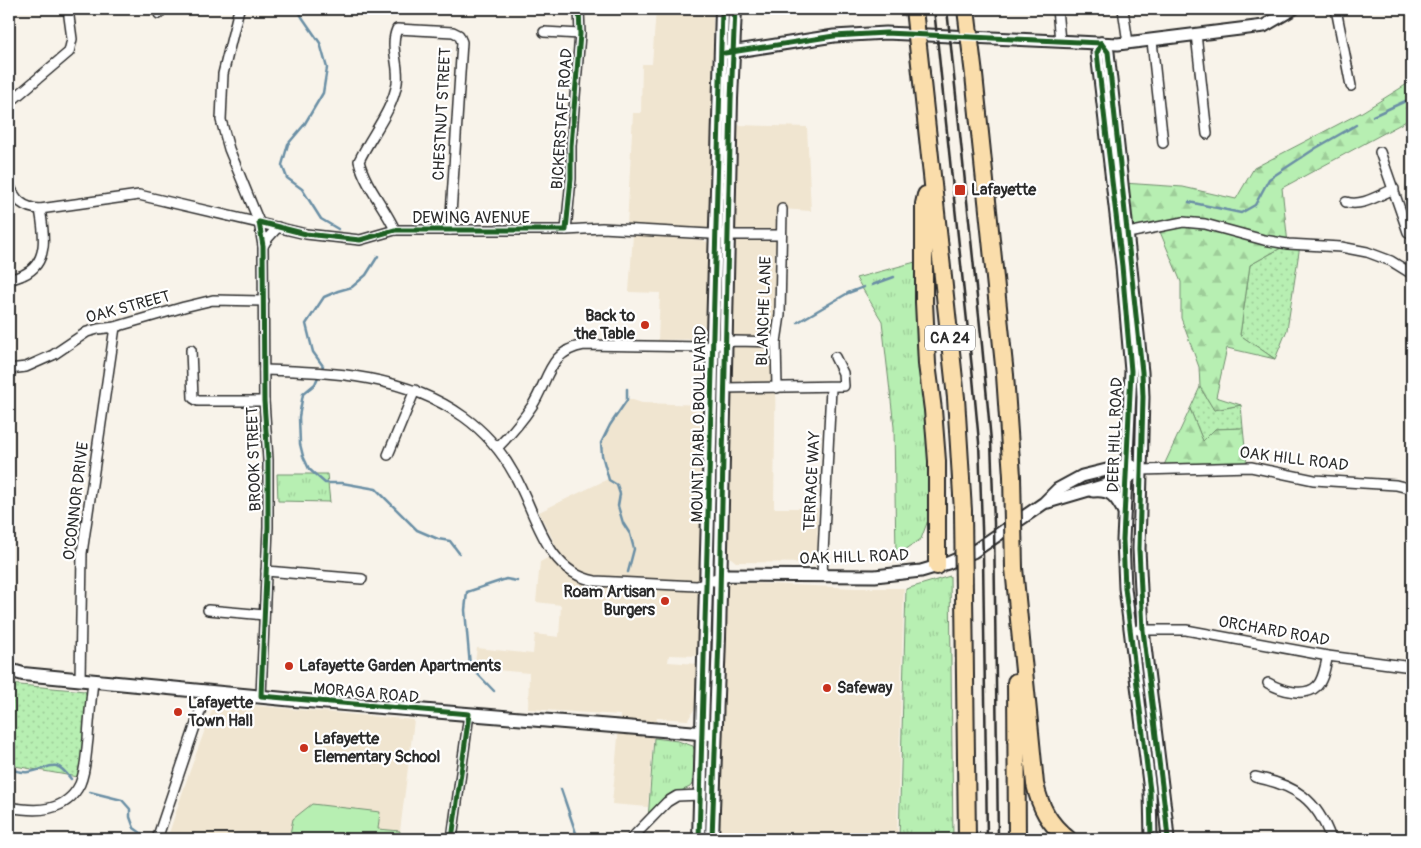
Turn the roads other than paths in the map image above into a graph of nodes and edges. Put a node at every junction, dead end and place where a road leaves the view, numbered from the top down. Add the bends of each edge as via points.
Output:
1 (68, 9) edge
2 (239, 9) edge
3 (580, 9) edge
4 (722, 9) edge
5 (735, 9) edge
6 (914, 9) edge
7 (966, 9) edge
8 (1057, 9) edge
9 (1123, 9) edge
10 (1293, 9) edge
11 (1336, 9) edge
12 (544, 32) dead end
13 (580, 34) junction
14 (1196, 34) junction
15 (1060, 41) junction
16 (1152, 41) junction
17 (1128, 43) junction
18 (1105, 47) junction
19 (733, 52) junction
20 (720, 53) junction
21 (1351, 86) dead end
22 (9, 103) edge
23 (1207, 134) dead end
24 (1163, 143) dead end
25 (1380, 152) dead end
26 (931, 166) junction
27 (9, 184) edge
28 (1394, 189) junction
29 (1346, 202) dead end
30 (40, 209) junction
31 (782, 209) dead end
32 (258, 222) junction
33 (278, 227) junction
34 (395, 230) junction
35 (450, 230) junction
36 (566, 230) junction
37 (1128, 233) junction
38 (722, 234) junction
39 (1412, 234) edge
40 (781, 235) junction
41 (1119, 240) junction
42 (263, 246) junction
43 (1411, 270) edge
44 (9, 279) edge
45 (264, 301) junction
46 (115, 328) junction
47 (776, 342) junction
48 (719, 344) junction
49 (191, 350) dead end
50 (834, 357) dead end
51 (9, 369) edge
52 (264, 370) junction
53 (724, 388) junction
54 (777, 388) junction
55 (831, 388) junction
56 (415, 390) junction
57 (264, 401) junction
58 (497, 448) junction
59 (388, 455) dead end
60 (1127, 465) junction
61 (1141, 470) junction
62 (1126, 479) junction
63 (1412, 489) edge
64 (1076, 492) junction
65 (1044, 503) junction
66 (1124, 513) junction
67 (937, 566) junction
68 (1014, 568) junction
69 (266, 571) junction
70 (822, 575) junction
71 (362, 579) dead end
72 (713, 580) junction
73 (208, 610) dead end
74 (264, 615) junction
75 (1130, 630) junction
76 (1143, 630) junction
77 (1328, 656) junction
78 (1412, 667) edge
79 (9, 670) edge
80 (87, 680) junction
81 (1268, 683) dead end
82 (207, 692) junction
83 (261, 696) junction
84 (469, 714) junction
85 (709, 734) junction
86 (1254, 777) dead end
87 (700, 795) junction
88 (9, 807) edge
89 (157, 839) edge
90 (452, 839) edge
91 (631, 839) edge
92 (699, 839) edge
93 (712, 839) edge
94 (967, 839) edge
95 (1017, 839) edge
96 (1068, 839) edge
97 (1151, 839) edge
98 (1168, 839) edge
99 (1331, 839) edge

1 - 22 street via 72,39 69,52
2 - 32 street, BROOK STREET via 223,74 221,120
3 - 13 street, BICKERSTAFF ROAD
4 - 20 main road, MOUNT DIABLO BOULEVARD
5 - 19 main road, MOUNT DIABLO BOULEVARD
6 - 26 highway, CA 24, bridge
7 - 68 highway, bridge via 1007,399
8 - 15 street
9 - 17 street
10 - 14 street via 1264,26
11 - 21 street
12 - 13 street
13 - 36 street, BICKERSTAFF ROAD
14 - 16 street
14 - 23 street
15 - 18 street
15 - 19 street via 873,34 834,36
16 - 17 street
16 - 24 street
17 - 18 street
18 - 37 street, DEER HILL ROAD
18 - 41 street, DEER HILL ROAD via 1097,53
19 - 20 street
19 - 38 main road, MOUNT DIABLO BOULEVARD
20 - 38 main road, MOUNT DIABLO BOULEVARD via 717,197
25 - 28 street
26 - 67 highway via 924,204 924,302 937,461
26 - 94 highway, CA 24, bridge via 956,398 963,511
27 - 30 street via 21,204
28 - 29 street via 1354,205
28 - 39 street via 1408,232
30 - 32 street, DEWING AVENUE via 139,195
30 - 44 street via 43,253 36,267
31 - 40 street, BLANCHE LANE
32 - 33 street, DEWING AVENUE
32 - 42 street, BROOK STREET
33 - 34 street, DEWING AVENUE via 306,234 360,240
33 - 42 street
34 - 35 street, DEWING AVENUE
34 - 35 street, CHESTNUT STREET via 359,161 390,105 397,83 393,43 396,30 454,32 462,42
35 - 36 street, DEWING AVENUE
36 - 38 street, DEWING AVENUE via 633,228
37 - 41 street
37 - 43 street via 1183,222 1205,224 1264,240 1367,252
37 - 61 street, DEER HILL ROAD via 1142,372
38 - 40 street, BLANCHE LANE
38 - 48 main road, MOUNT DIABLO BOULEVARD
38 - 48 main road, MOUNT DIABLO BOULEVARD via 727,274
40 - 47 street, BLANCHE LANE via 780,315
41 - 60 street, DEER HILL ROAD via 1131,371
42 - 45 street, BROOK STREET
45 - 46 street, OAK STREET via 213,300
45 - 52 street, BROOK STREET
46 - 51 street, OAK STREET via 87,332 54,355 26,367
46 - 80 street, O'CONNOR DRIVE via 82,553
47 - 48 street
47 - 54 street, BLANCHE LANE
48 - 53 main road, MOUNT DIABLO BOULEVARD
48 - 58 street via 704,347 572,347 554,362 533,404
48 - 72 main road, MOUNT DIABLO BOULEVARD
49 - 57 street via 193,398 198,401
50 - 55 street via 843,373 844,386
52 - 56 street via 332,373
52 - 57 street, BROOK STREET
53 - 54 street
53 - 72 main road, MOUNT DIABLO BOULEVARD
54 - 55 street
55 - 70 street, TERRACE WAY
56 - 58 street via 438,400 465,418
56 - 59 street
57 - 69 street, BROOK STREET via 268,467
58 - 72 street via 516,475 549,548 573,574 595,582 697,586
60 - 61 street, OAK HILL ROAD
60 - 62 street, DEER HILL ROAD
60 - 65 street, OAK HILL ROAD via 1082,476 1058,489
61 - 62 street, OAK HILL ROAD
61 - 63 street, OAK HILL ROAD via 1251,467 1314,480 1396,485
61 - 76 street, DEER HILL ROAD via 1139,548
62 - 64 street, OAK HILL ROAD
62 - 66 street, DEER HILL ROAD
64 - 65 street, OAK HILL ROAD
64 - 66 street via 1103,490 1118,500
65 - 67 street, OAK HILL ROAD via 978,548
66 - 75 street, DEER HILL ROAD via 1125,588
67 - 70 street, OAK HILL ROAD via 891,576
68 - 95 highway
68 - 96 highway via 1035,784 1046,815
69 - 71 street
69 - 74 street, BROOK STREET
70 - 72 street, OAK HILL ROAD via 728,575
72 - 85 main road, MOUNT DIABLO BOULEVARD
73 - 74 street
74 - 83 street, BROOK STREET
75 - 76 street, ORCHARD ROAD
75 - 97 street, DEER HILL ROAD via 1150,791
76 - 77 street, ORCHARD ROAD via 1186,630
76 - 98 street, DEER HILL ROAD
77 - 78 street, ORCHARD ROAD
77 - 81 street via 1316,687 1294,692
79 - 80 main road, MORAGA ROAD
80 - 82 main road, MORAGA ROAD
80 - 88 street, O'CONNOR DRIVE via 85,768 74,794 65,802 41,811
82 - 83 main road, MORAGA ROAD
82 - 89 street
83 - 84 main road, MORAGA ROAD
84 - 85 main road, MORAGA ROAD
84 - 90 street
85 - 87 main road, MOUNT DIABLO BOULEVARD
85 - 93 main road, MOUNT DIABLO BOULEVARD
86 - 99 street via 1277,781 1305,798 1320,813
87 - 91 street via 678,796 667,802
87 - 92 main road, MOUNT DIABLO BOULEVARD

